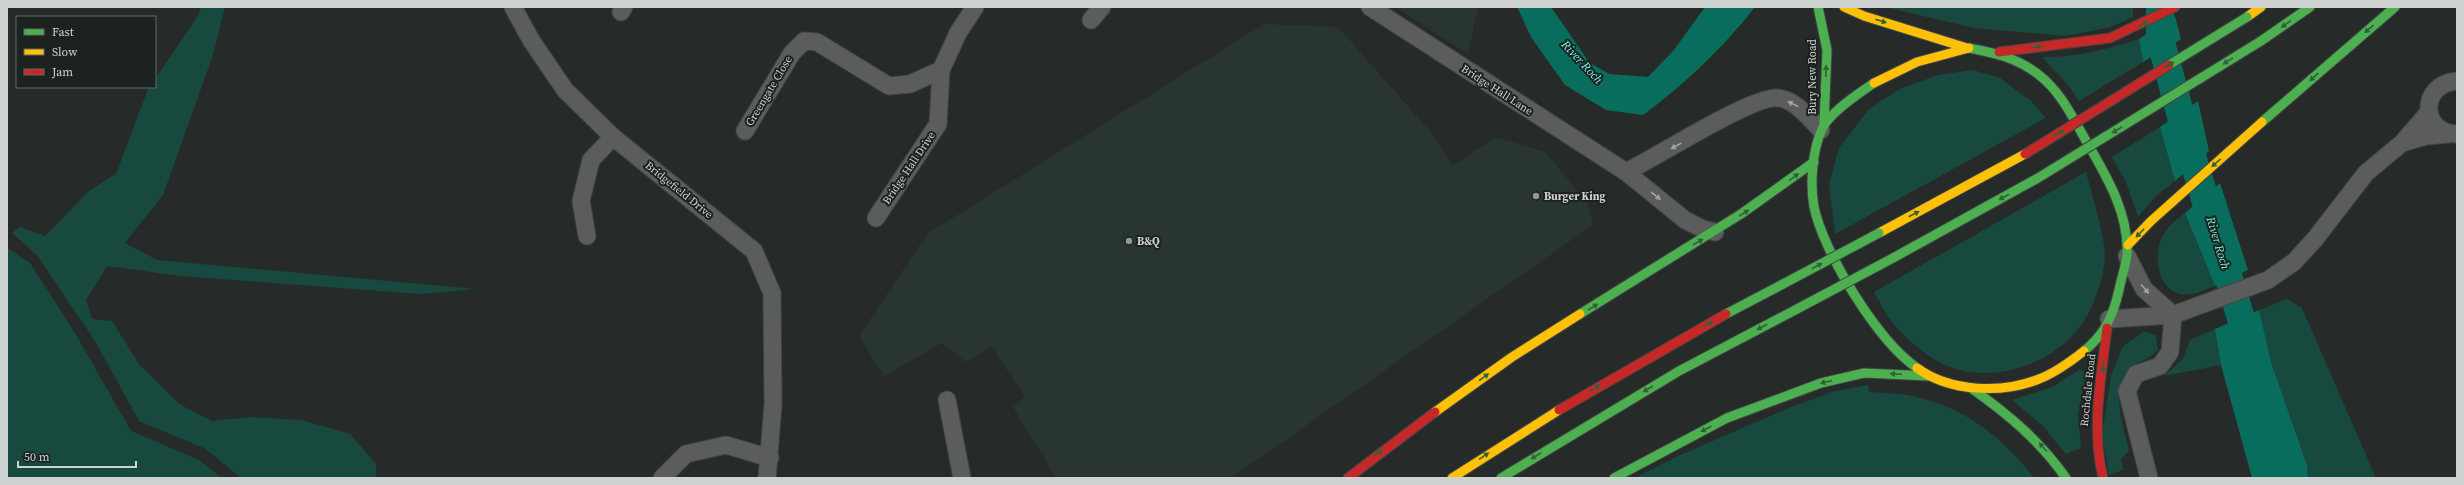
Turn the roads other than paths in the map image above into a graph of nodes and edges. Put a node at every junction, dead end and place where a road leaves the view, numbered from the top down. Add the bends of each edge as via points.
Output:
1 (513, 7) edge
2 (975, 7) edge
3 (1102, 7) edge
4 (1370, 7) edge
5 (1818, 7) edge
6 (1844, 7) edge
7 (2175, 7) edge
8 (2261, 7) edge
9 (2310, 7) edge
10 (2395, 7) edge
11 (1091, 20) dead end
12 (1969, 48) junction
13 (1998, 52) junction
14 (941, 70) junction
15 (2454, 80) edge
16 (2429, 112) junction
17 (1823, 127) junction
18 (745, 131) dead end
19 (2453, 135) edge
20 (613, 137) junction
21 (2402, 143) junction
22 (1814, 162) junction
23 (1626, 172) junction
24 (876, 218) dead end
25 (1715, 232) junction
26 (587, 236) dead end
27 (2128, 250) junction
28 (2172, 315) junction
29 (2108, 324) junction
30 (1928, 376) junction
31 (1971, 388) junction
32 (948, 400) dead end
33 (770, 458) junction
34 (662, 478) edge
35 (767, 478) edge
36 (962, 478) edge
37 (1348, 478) edge
38 (1452, 478) edge
39 (1501, 478) edge
40 (1614, 478) edge
41 (2066, 478) edge
42 (2102, 478) edge
43 (2149, 478) edge

1 - 20 street, Bridgefield Drive via 531,40 565,90
2 - 14 street, Bridge Hall Drive via 958,33
3 - 11 street
4 - 23 street, Bridge Hall Lane
17 -> 5 highway, Bury New Road via 1827,52
6 -> 12 highway via 1864,16
13 -> 7 highway via 2110,38
38 -> 8 highway, bridge via 1658,350 2025,154
9 -> 39 highway, bridge via 2261,41 2038,178 1894,258 1678,371
10 -> 27 highway via 2151,221
12 - 13 highway
12 - 17 highway via 1916,60 1893,71 1852,99
13 - 27 highway via 2015,58 2032,69 2047,81 2060,97 2111,186 2123,217
14 - 18 street, Greengate Close via 910,84 889,86 817,42 804,41 792,53
14 - 24 street, Bridge Hall Drive via 938,124
15 - 16 street via 2440,86 2432,94
16 - 19 street via 2434,124
16 - 21 street
17 - 22 highway, Bury New Road
17 -> 23 street via 1798,106 1778,98 1754,103
19 - 21 street via 2426,136
20 - 26 street via 591,160 589,167 581,201
20 - 33 street, Bridgefield Drive via 754,251 772,293 773,403
21 - 28 street via 2366,173 2294,262 2268,280
25 -> 22 highway
22 - 30 highway, Bury New Road via 1812,196 1823,238 1873,327 1905,360
23 -> 25 street, Bridge Hall Lane via 1685,220
37 -> 25 highway via 1370,459 1512,358
27 -> 28 street via 2144,289
27 - 29 highway, Rochdale Road
28 - 29 street
28 - 43 street via 2170,352 2160,366 2136,374 2127,391
29 - 31 highway via 2077,356 2051,375 2011,388
29 -> 42 highway, Rochdale Road via 2096,416 2096,441
30 - 31 highway
30 -> 40 highway via 1864,373 1821,383 1727,418
41 -> 31 highway via 2052,457 2028,430
32 - 36 street
33 - 34 street via 726,445 686,454
33 - 35 street, Bridgefield Drive

